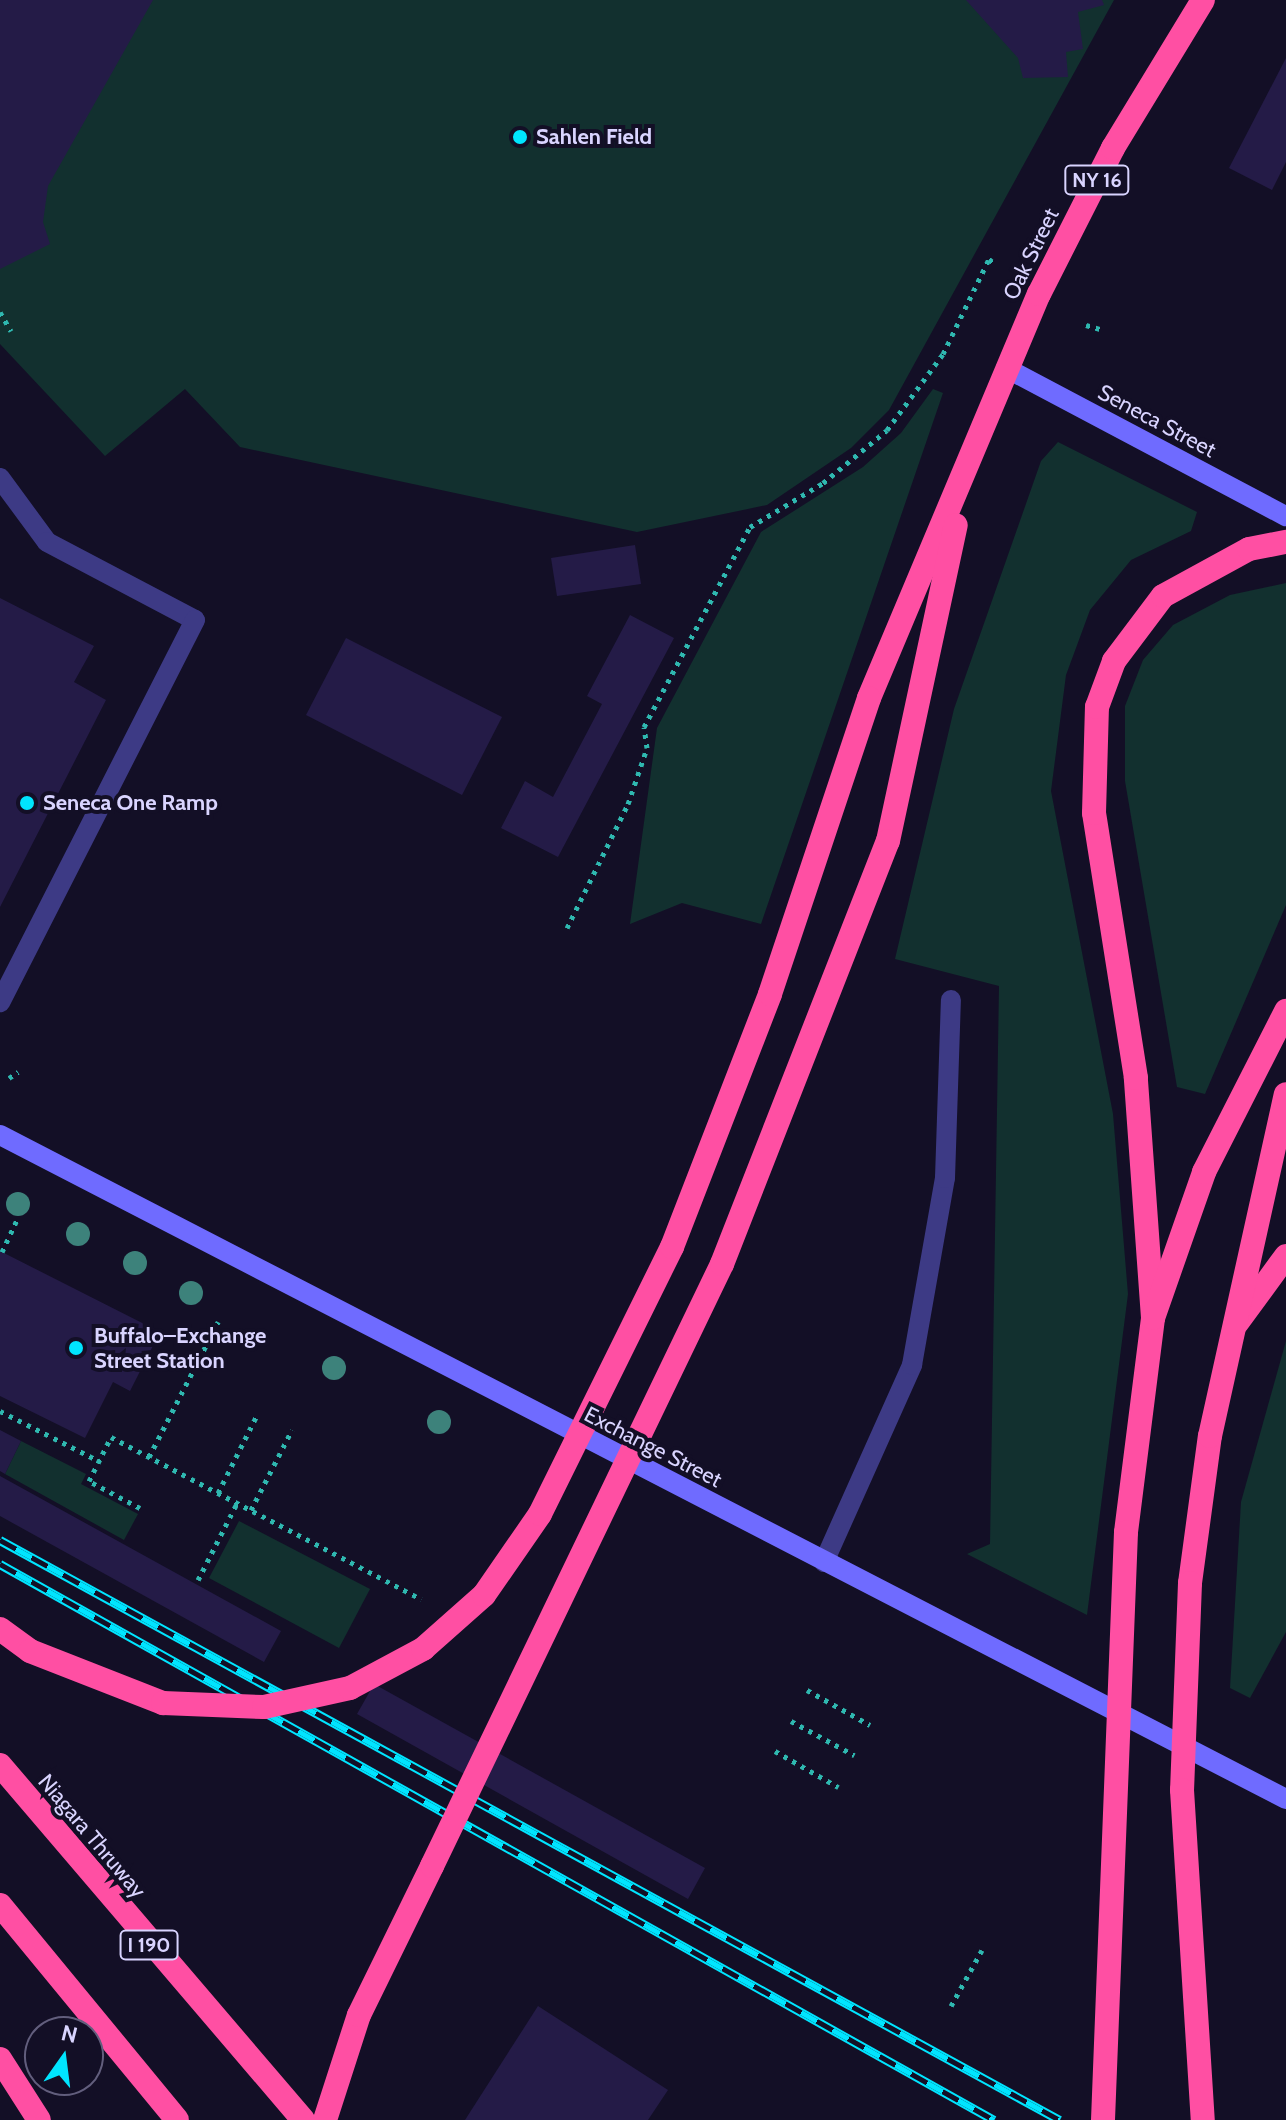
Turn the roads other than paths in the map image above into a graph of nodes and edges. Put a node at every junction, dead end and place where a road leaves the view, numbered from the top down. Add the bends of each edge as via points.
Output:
1 (1203, 0) edge
2 (1006, 368) junction
3 (967, 472) junction
4 (0, 478) edge
5 (1286, 516) edge
6 (1286, 542) edge
7 (951, 1000) dead end
8 (0, 1002) edge
9 (1286, 1011) edge
10 (1286, 1094) edge
11 (0, 1135) edge
12 (1286, 1256) edge
13 (1153, 1318) junction
14 (1231, 1331) junction
15 (824, 1562) junction
16 (0, 1629) edge
17 (0, 1765) edge
18 (1286, 1799) edge
19 (0, 1905) edge
20 (0, 2059) edge
21 (39, 2120) edge
22 (177, 2120) edge
23 (303, 2120) edge
24 (325, 2120) edge
25 (1103, 2120) edge
26 (1203, 2120) edge

1 - 2 highway, Oak Street / NY 16 via 1113,148
2 - 3 highway, Oak Street
2 - 5 street, Seneca Street
3 - 16 highway, bridge via 869,698 765,1008 672,1247 540,1514 484,1595 423,1649 350,1688 264,1707 163,1703 43,1657
3 - 24 highway, bridge via 888,841 746,1209 359,2015
4 - 8 lane via 47,542 195,620
6 - 13 highway via 1249,549 1163,596 1114,661 1097,707 1094,813 1136,1078
7 - 15 lane via 945,1178 912,1365
9 - 13 highway via 1204,1172
10 - 14 highway
11 - 15 street, Exchange Street
12 - 14 highway
13 - 25 highway, bridge via 1126,1532
14 - 26 highway, bridge via 1190,1583 1182,1790
15 - 18 street, Exchange Street
17 - 23 highway, Niagara Thruway / I 190
19 - 22 highway
20 - 21 highway

